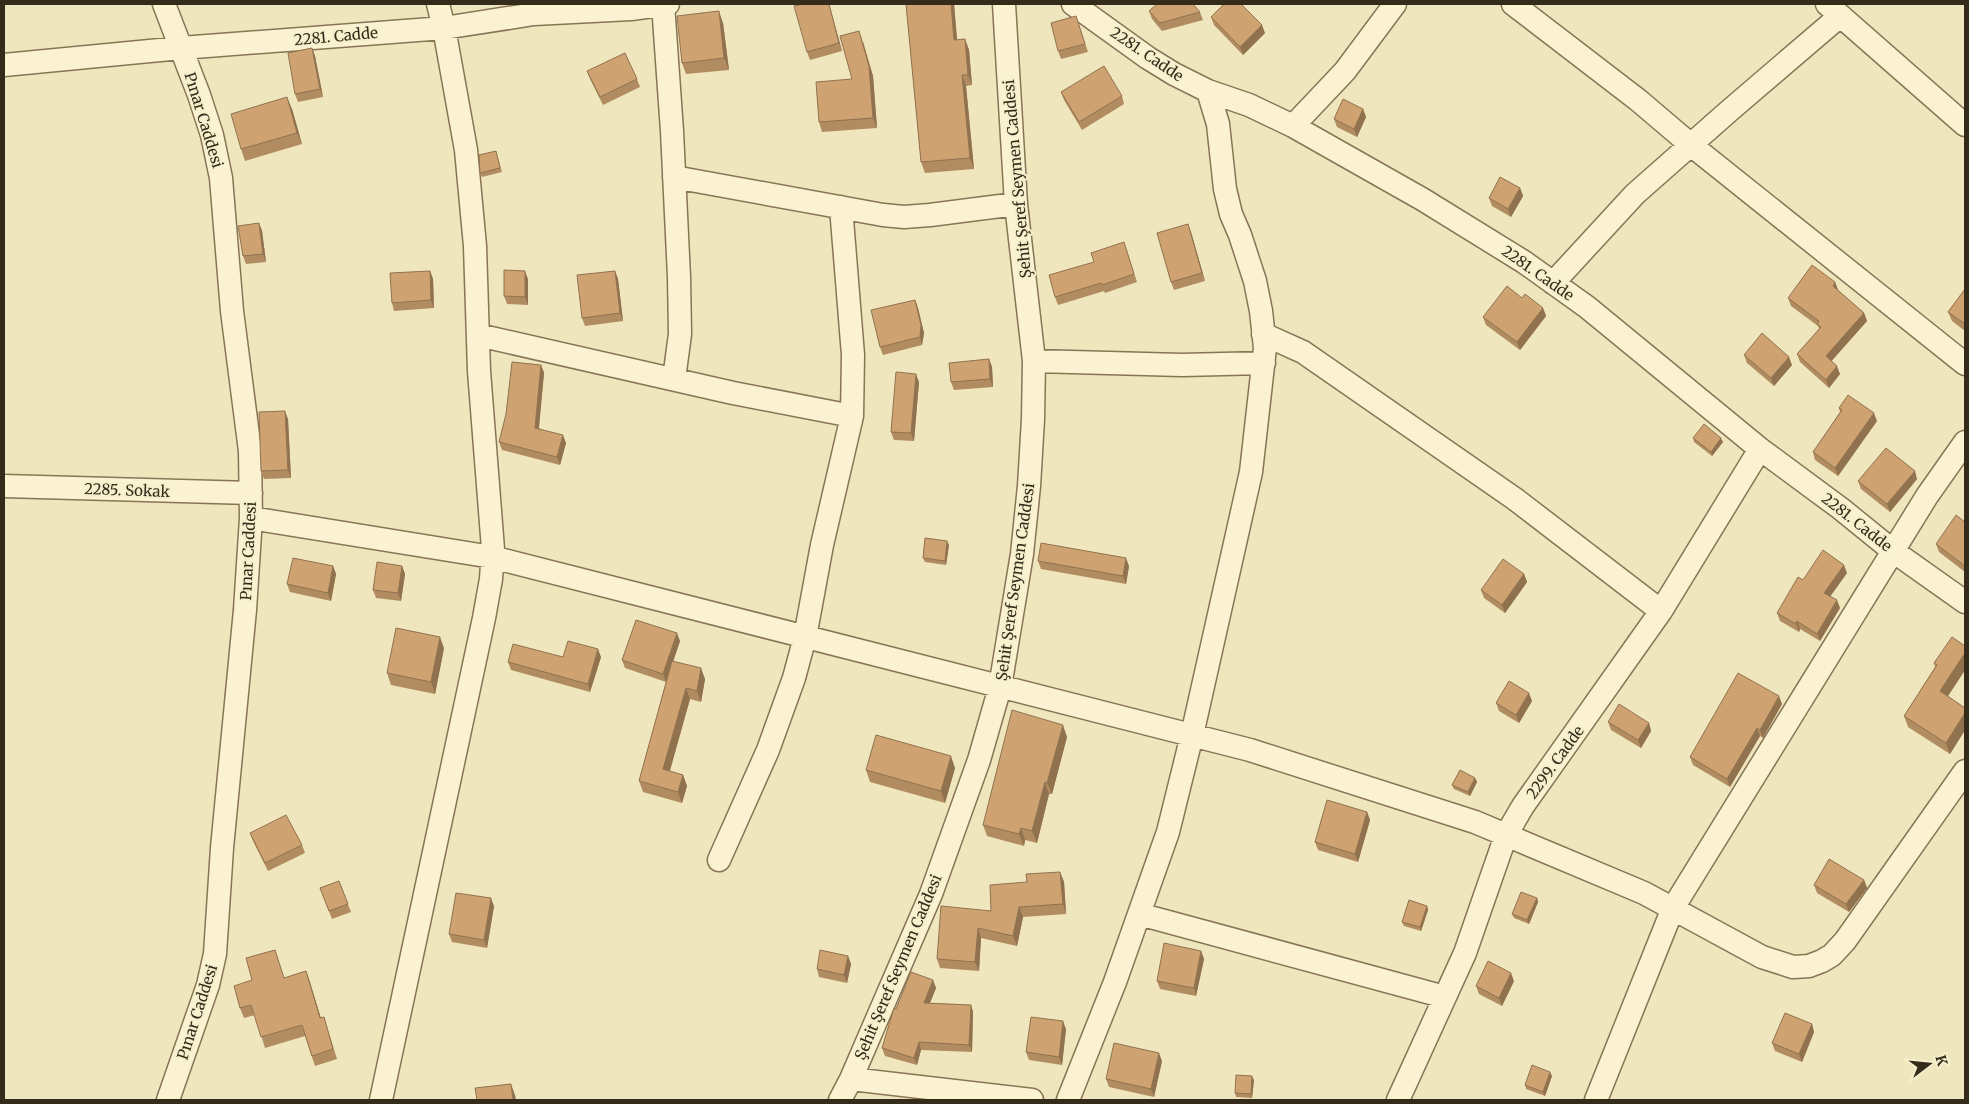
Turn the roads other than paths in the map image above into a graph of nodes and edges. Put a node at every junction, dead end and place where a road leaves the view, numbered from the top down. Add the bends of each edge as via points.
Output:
1 (164, 4) edge
2 (438, 4) edge
3 (663, 4) edge
4 (668, 4) edge
5 (1004, 4) edge
6 (1073, 4) edge
7 (1395, 4) edge
8 (1513, 4) edge
9 (1834, 10) edge
10 (444, 28) junction
11 (180, 48) junction
12 (4, 65) edge
13 (1208, 91) junction
14 (1965, 124) edge
15 (1293, 126) junction
16 (1691, 145) junction
17 (674, 178) junction
18 (1016, 204) junction
19 (841, 207) junction
20 (1553, 283) junction
21 (1263, 334) junction
22 (478, 335) junction
23 (1034, 361) junction
24 (1264, 363) junction
25 (1965, 364) edge
26 (674, 379) junction
27 (852, 416) junction
28 (1965, 442) edge
29 (1760, 449) junction
30 (4, 486) edge
31 (251, 494) junction
32 (251, 518) junction
33 (1893, 551) junction
34 (492, 557) junction
35 (1965, 602) edge
36 (1661, 611) junction
37 (805, 637) junction
38 (1000, 687) junction
39 (1192, 735) junction
40 (1965, 771) edge
41 (1506, 835) junction
42 (719, 860) dead end
43 (1673, 908) junction
44 (1139, 914) junction
45 (1445, 997) junction
46 (851, 1079) junction
47 (168, 1100) edge
48 (381, 1100) edge
49 (840, 1100) edge
50 (1032, 1100) edge
51 (1068, 1100) edge
52 (1398, 1100) edge
53 (1596, 1100) edge

1 - 11 street, Pınar Caddesi
2 - 10 street
3 - 4 street, 2281. Cadde
3 - 10 street, 2281. Cadde via 631,9 534,14
3 - 17 street
5 - 18 street, Şehit Şeref Seymen Caddesi
6 - 13 street, 2281. Cadde via 1148,58
7 - 15 street via 1345,71
8 - 16 street
9 - 14 street
9 - 16 street
10 - 11 street, 2281. Cadde
10 - 22 street via 470,185
11 - 12 street, 2281. Cadde
11 - 31 street, Pınar Caddesi via 212,135 221,178 232,311 250,452
13 - 15 street, 2281. Cadde
13 - 21 street via 1218,124 1229,205 1255,281
15 - 20 street, 2281. Cadde via 1481,234
16 - 20 street via 1635,194
16 - 25 street
17 - 19 street
17 - 26 street via 680,308
18 - 19 street via 904,217
18 - 23 street, Şehit Şeref Seymen Caddesi
19 - 27 street via 853,355
20 - 29 street, 2281. Cadde via 1587,307
21 - 24 street
21 - 36 street via 1303,352 1507,494
22 - 26 street
22 - 34 street
23 - 24 street via 1182,365
23 - 38 street, Şehit Şeref Seymen Caddesi via 1034,419 1022,554
24 - 39 street via 1251,472
26 - 27 street
27 - 37 street via 822,545
28 - 33 street
29 - 33 street, 2281. Cadde
29 - 36 street, 2299. Cadde
30 - 31 street, 2285. Sokak
31 - 32 street, Pınar Caddesi
32 - 34 street
32 - 47 street, Pınar Caddesi via 215,954 208,985
33 - 35 street, 2281. Cadde
33 - 43 street
34 - 37 street
34 - 48 street via 484,618
36 - 41 street, 2299. Cadde via 1523,806
37 - 38 street
37 - 42 street via 768,750
38 - 39 street
38 - 46 street, Şehit Şeref Seymen Caddesi via 979,760 931,894
39 - 41 street via 1425,805
39 - 44 street via 1168,832
40 - 43 street via 1845,941 1822,961 1793,967 1762,957
41 - 43 street
41 - 45 street, 2299. Cadde via 1465,953
43 - 53 street
44 - 45 street
44 - 51 street
45 - 52 street, 2299. Cadde
46 - 49 street, Şehit Şeref Seymen Caddesi
46 - 50 street

